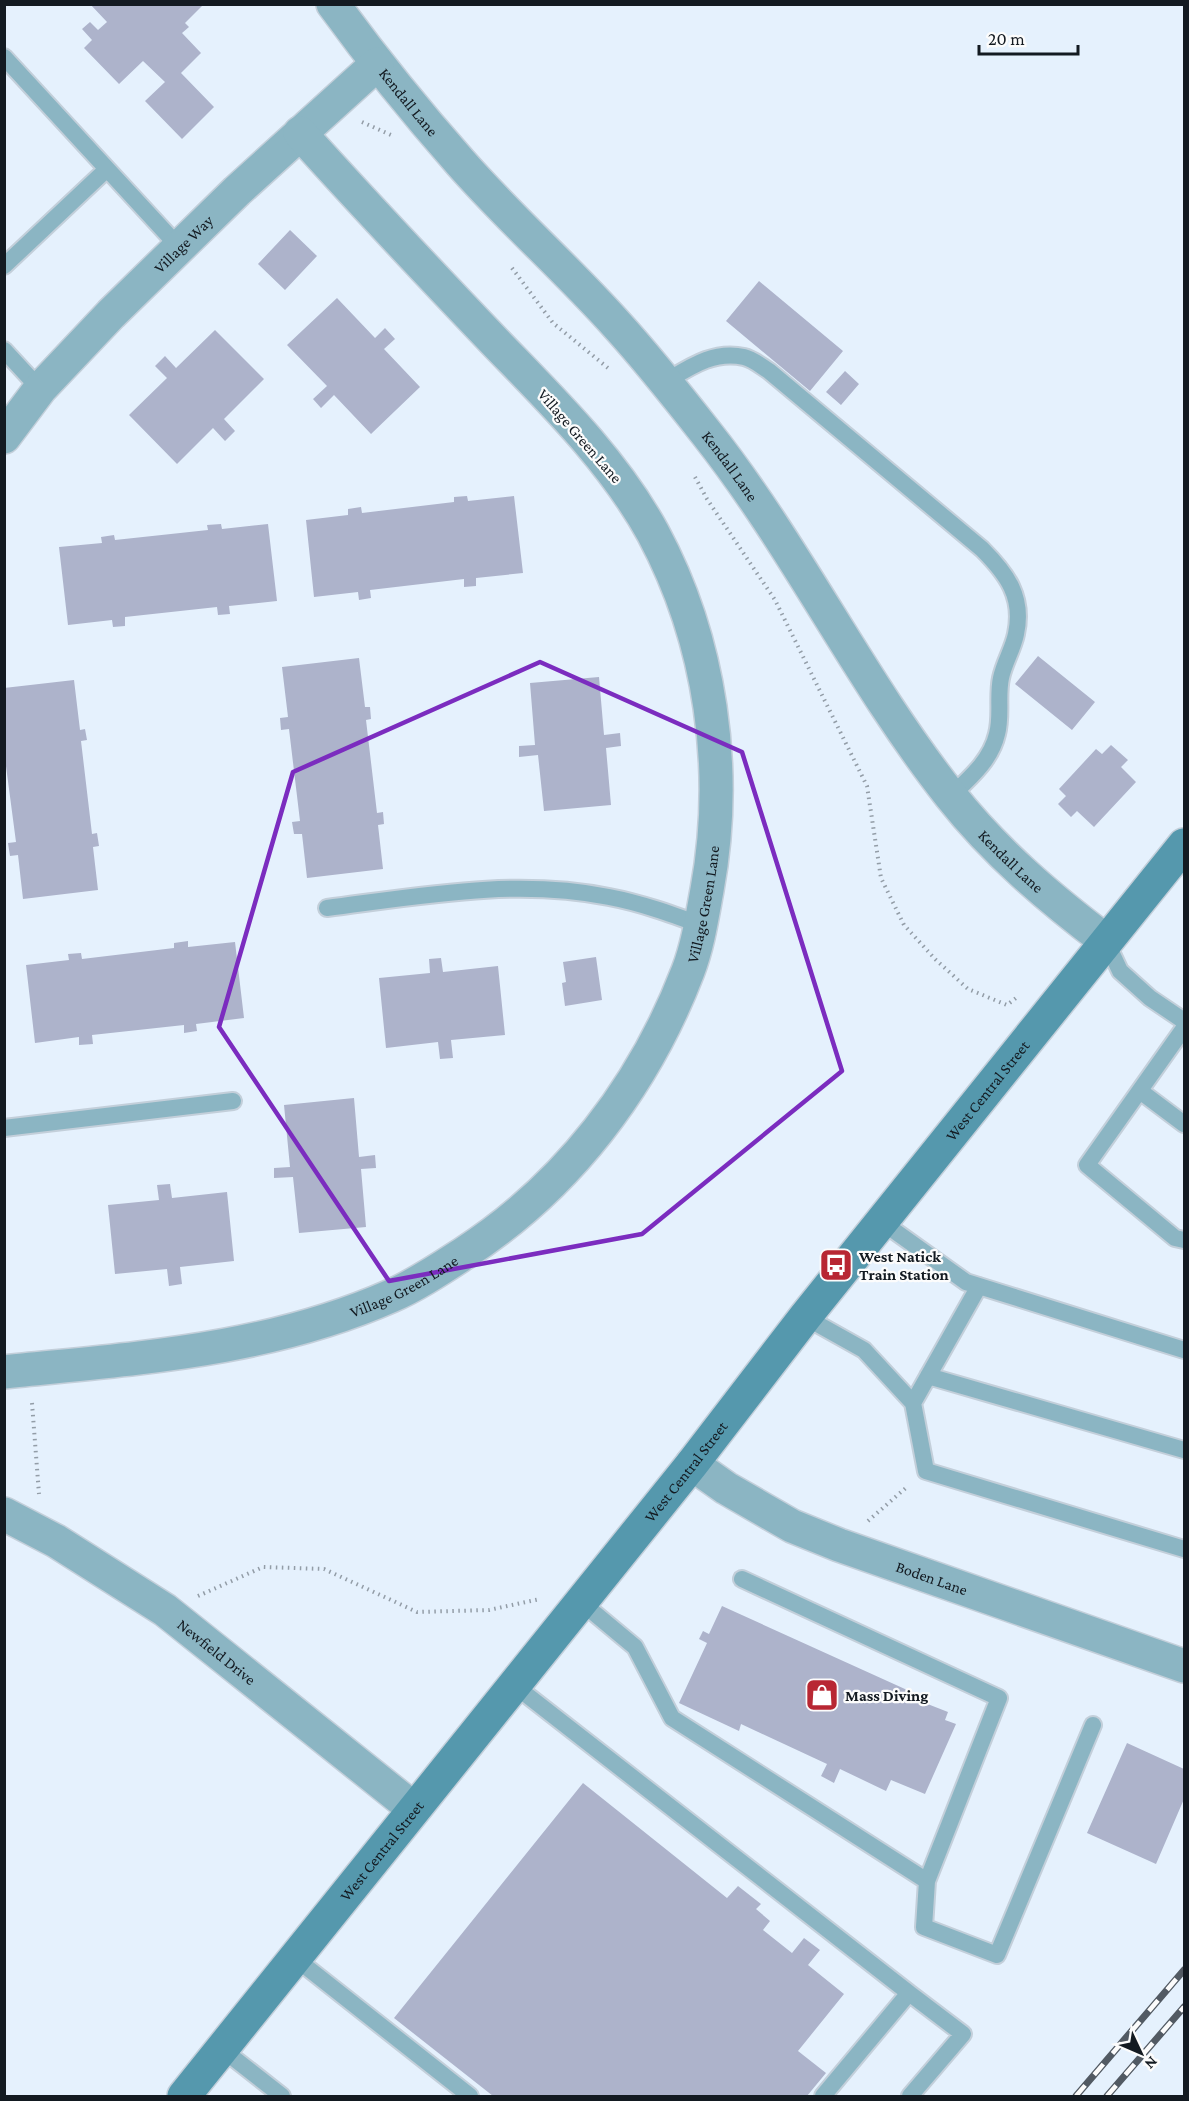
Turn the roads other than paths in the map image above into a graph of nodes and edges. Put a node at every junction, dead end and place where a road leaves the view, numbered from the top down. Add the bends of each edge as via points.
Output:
1 (333, 4) edge
2 (4, 57) edge
3 (377, 64) junction
4 (300, 133) junction
5 (107, 169) junction
6 (179, 247) junction
7 (4, 266) edge
8 (4, 350) edge
9 (665, 382) junction
10 (40, 389) junction
11 (4, 437) edge
12 (951, 796) junction
13 (1185, 845) edge
14 (327, 908) dead end
15 (701, 925) junction
16 (1106, 941) junction
17 (1185, 1021) edge
18 (1185, 1028) edge
19 (1140, 1091) junction
20 (233, 1101) dead end
21 (1185, 1124) edge
22 (4, 1128) edge
23 (882, 1222) junction
24 (1185, 1240) edge
25 (979, 1286) junction
26 (805, 1317) junction
27 (1185, 1350) edge
28 (17, 1371) edge
29 (928, 1376) junction
30 (913, 1402) junction
31 (1185, 1450) edge
32 (693, 1464) junction
33 (4, 1514) edge
34 (1185, 1549) edge
35 (742, 1580) dead end
36 (588, 1594) junction
37 (1185, 1666) edge
38 (514, 1685) junction
39 (1093, 1725) dead end
40 (414, 1809) junction
41 (927, 1881) junction
42 (295, 1958) junction
43 (909, 1993) junction
44 (222, 2049) junction
45 (184, 2097) edge
46 (282, 2097) edge
47 (470, 2097) edge
48 (823, 2097) edge
49 (910, 2097) edge

1 - 3 street, Kendall Lane
2 - 5 lane
3 - 4 street, Village Way
3 - 9 street, Kendall Lane via 461,164 618,326
4 - 6 street, Village Way
4 - 15 street, Village Green Lane via 566,416 628,491 653,533 686,609 715,738 715,832
5 - 6 lane
5 - 7 lane
6 - 10 street, Village Way
8 - 10 lane
9 - 12 street, Kendall Lane via 748,488 890,711
9 - 12 lane via 720,355 745,357 769,371 1001,568 1013,589 1019,612 1016,635 1001,678 998,733 989,754
10 - 11 street, Village Way
12 - 16 street, Kendall Lane via 1014,866
13 - 16 main road, West Central Street
14 - 15 lane via 511,888 608,896
15 - 28 street, Village Green Lane via 689,968 668,1016 621,1101 554,1181 486,1239 397,1293 296,1330 194,1352
16 - 17 lane via 1120,971 1150,998
16 - 23 main road, West Central Street
18 - 19 lane
19 - 21 lane
19 - 24 lane via 1087,1165 1175,1238
20 - 22 lane
23 - 25 lane via 966,1282
23 - 26 main road, West Central Street
25 - 27 lane
25 - 29 lane
26 - 30 lane via 864,1350
26 - 32 main road, West Central Street
29 - 30 lane
29 - 31 lane
30 - 34 lane via 926,1471
32 - 36 main road, West Central Street
32 - 37 street, Boden Lane via 792,1526
33 - 40 street, Newfield Drive via 42,1533 165,1610
35 - 41 lane via 999,1698
36 - 38 main road, West Central Street
36 - 41 lane via 635,1647 672,1718
38 - 40 main road, West Central Street
38 - 43 lane
39 - 41 lane via 997,1955 924,1927
40 - 42 main road, West Central Street
42 - 44 main road, West Central Street
42 - 47 lane
43 - 48 lane
43 - 49 lane via 963,2034
44 - 45 main road, West Central Street
44 - 46 lane

